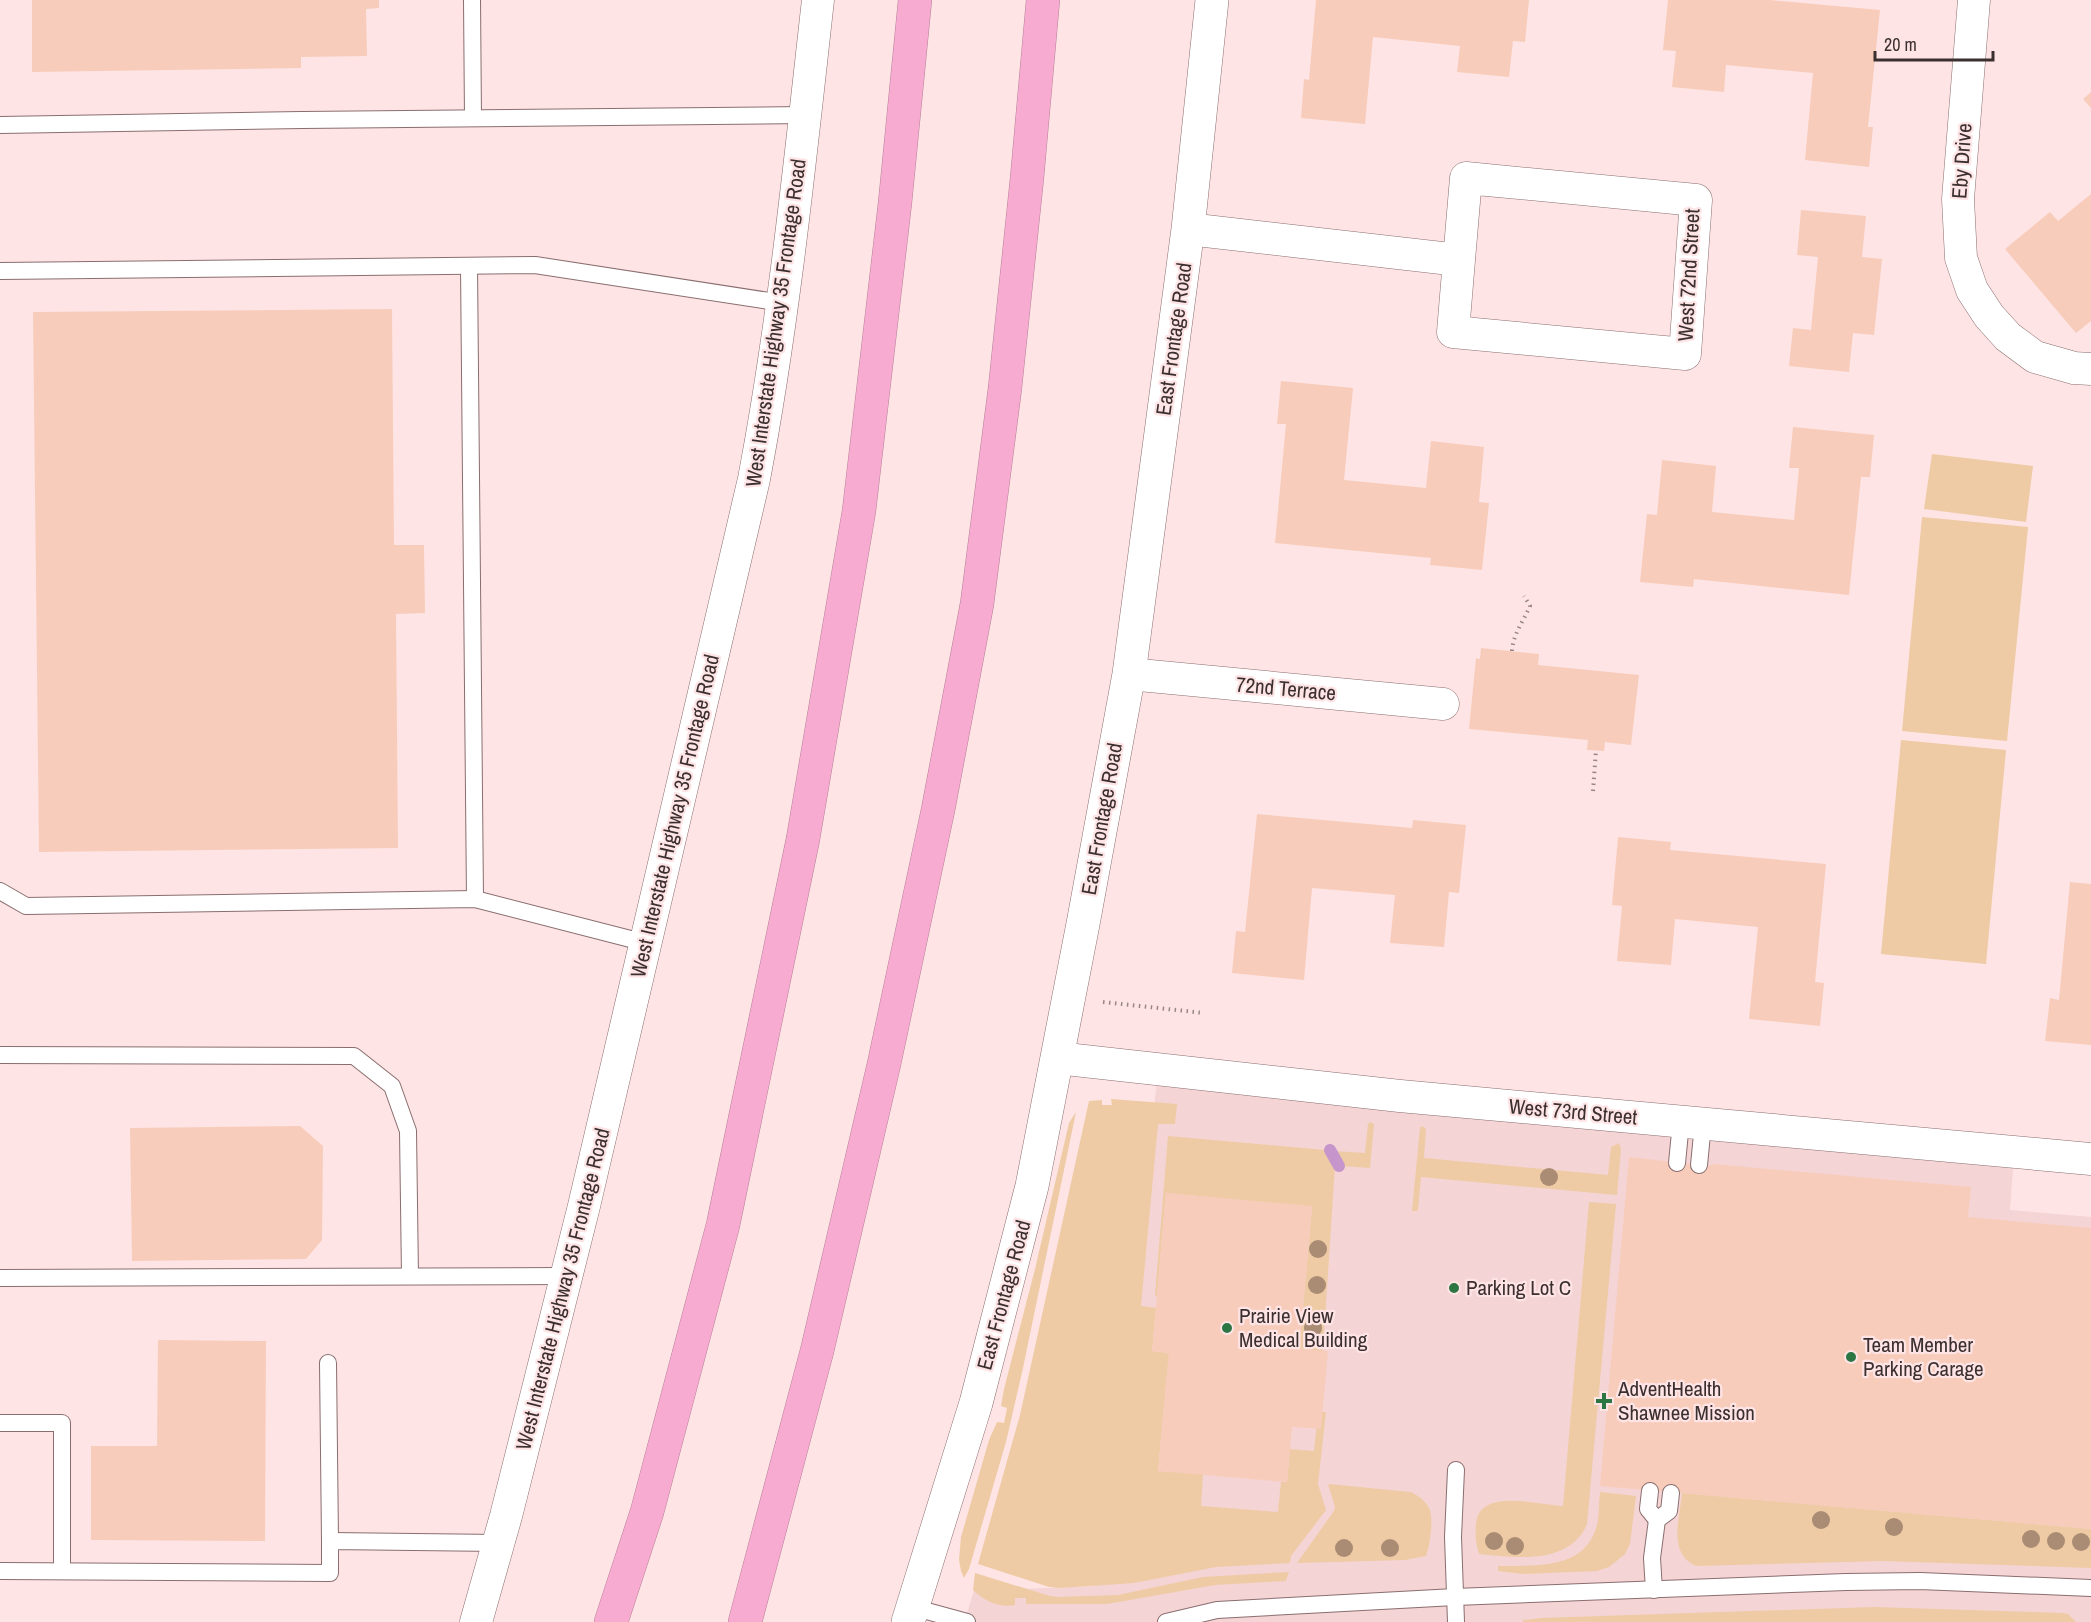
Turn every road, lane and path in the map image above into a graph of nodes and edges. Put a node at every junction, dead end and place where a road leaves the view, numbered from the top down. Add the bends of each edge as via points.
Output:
1 (472, 0) edge
2 (818, 0) edge
3 (915, 0) edge
4 (1043, 0) edge
5 (1212, 0) edge
6 (1974, 0) edge
7 (805, 115) junction
8 (472, 118) junction
9 (0, 125) edge
10 (1188, 230) junction
11 (1459, 260) junction
12 (469, 266) junction
13 (0, 271) edge
14 (782, 303) junction
15 (2091, 369) edge
16 (1524, 597) dead end
17 (1512, 651) dead end
18 (1129, 674) junction
19 (1443, 704) dead end
20 (1596, 750) dead end
21 (1593, 791) dead end
22 (0, 891) edge
23 (475, 899) junction
24 (646, 943) junction
25 (1102, 1002) dead end
26 (1204, 1013) dead end
27 (0, 1055) edge
28 (1057, 1058) junction
29 (1692, 1123) junction
30 (2091, 1159) edge
31 (1677, 1163) dead end
32 (1699, 1165) dead end
33 (410, 1276) junction
34 (567, 1276) junction
35 (0, 1278) edge
36 (328, 1363) dead end
37 (0, 1423) edge
38 (1456, 1470) dead end
39 (1650, 1491) dead end
40 (1671, 1493) dead end
41 (1658, 1520) junction
42 (330, 1540) junction
43 (499, 1543) junction
44 (0, 1571) edge
45 (62, 1571) junction
46 (2091, 1588) edge
47 (1654, 1590) junction
48 (1455, 1598) junction
49 (910, 1614) edge
50 (476, 1622) edge
51 (612, 1622) edge
52 (745, 1622) edge
53 (967, 1622) edge
54 (1166, 1622) edge
55 (1456, 1622) edge

1 - 8 lane
2 - 7 street, West Interstate Highway 35 Frontage Road
3 - 51 highway via 858,511 803,838 723,1225 647,1512
4 - 52 highway via 1028,178 977,604 938,810 878,1087 817,1351
5 - 10 street, East Frontage Road
6 - 15 street, Eby Drive via 1958,199 1961,258 1972,290 2008,337 2035,357
7 - 8 lane
7 - 14 street, West Interstate Highway 35 Frontage Road
8 - 9 lane
10 - 11 street
10 - 18 street, East Frontage Road
11 - 11 street, West 72nd Street via 1453,332 1684,354 1696,200 1466,178
12 - 13 lane
12 - 14 lane via 535,266
12 - 23 lane
14 - 24 street, West Interstate Highway 35 Frontage Road via 754,479
16 - 17 path via 1530,606 1513,638
18 - 19 street, 72nd Terrace
18 - 28 street, East Frontage Road
20 - 21 path
22 - 23 lane via 26,906
23 - 24 lane
24 - 34 street, West Interstate Highway 35 Frontage Road
25 - 26 path
27 - 33 lane via 354,1056 392,1086 408,1131
28 - 29 street, West 73rd Street
28 - 49 street, East Frontage Road via 1032,1186 976,1402
29 - 30 street, West 73rd Street
29 - 31 lane
29 - 32 lane
33 - 34 lane
33 - 35 lane
34 - 43 street, West Interstate Highway 35 Frontage Road
36 - 42 lane
37 - 45 lane via 62,1424
38 - 48 lane
39 - 41 lane via 1648,1509
40 - 41 lane via 1669,1511
41 - 47 lane via 1652,1558
42 - 43 lane
42 - 45 lane via 330,1573
43 - 50 street, West Interstate Highway 35 Frontage Road
44 - 45 lane
46 - 47 lane via 1920,1581
47 - 48 lane
48 - 54 lane via 1217,1610
48 - 55 lane
49 - 53 lane

